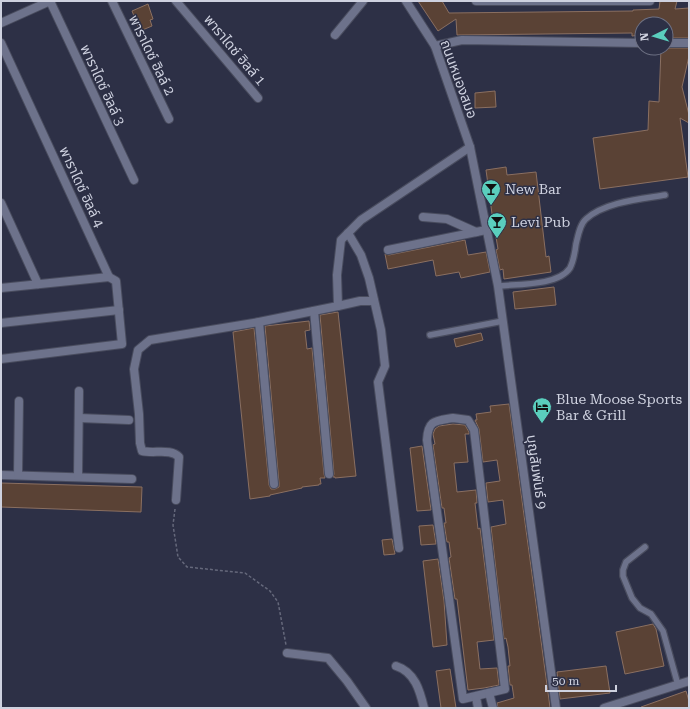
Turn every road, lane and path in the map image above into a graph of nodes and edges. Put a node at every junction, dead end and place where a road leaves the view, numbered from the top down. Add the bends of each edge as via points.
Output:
1 (50, 1) edge
2 (112, 1) edge
3 (176, 1) edge
4 (363, 1) edge
5 (406, 1) edge
6 (476, 1) edge
7 (650, 1) edge
8 (31, 5) edge
9 (1, 23) edge
10 (335, 35) dead end
11 (1, 43) edge
12 (634, 43) edge
13 (674, 43) edge
14 (689, 43) edge
15 (435, 46) junction
16 (258, 98) dead end
17 (169, 119) dead end
18 (470, 147) junction
19 (134, 180) dead end
20 (665, 195) dead end
21 (1, 203) edge
22 (423, 218) dead end
23 (486, 230) junction
24 (476, 232) junction
25 (348, 233) junction
26 (388, 250) dead end
27 (109, 277) junction
28 (38, 284) junction
29 (498, 286) junction
30 (1, 288) edge
31 (374, 301) junction
32 (338, 306) junction
33 (119, 310) junction
34 (314, 311) junction
35 (503, 321) junction
36 (259, 322) junction
37 (1, 323) edge
38 (430, 335) dead end
39 (1, 359) edge
40 (79, 391) dead end
41 (19, 401) dead end
42 (79, 418) junction
43 (129, 420) dead end
44 (329, 474) dead end
45 (1, 475) edge
46 (18, 475) junction
47 (78, 477) junction
48 (132, 478) dead end
49 (274, 484) dead end
50 (176, 500) joint
51 (645, 547) dead end
52 (399, 548) dead end
53 (287, 653) joint
54 (396, 666) dead end
55 (689, 681) edge
56 (678, 685) junction
57 (489, 693) junction
58 (476, 697) junction
59 (366, 708) edge
60 (424, 708) edge
61 (478, 708) edge
62 (493, 708) edge
63 (556, 708) edge
64 (604, 708) edge

1 - 8 street
1 - 19 street, พาราไดซ์ ฮิลล์ 3
2 - 17 street, พาราไดซ์ ฮิลล์ 2
3 - 16 street, พาราไดซ์ ฮิลล์ 1
4 - 10 street
5 - 15 street, ถนนหนองสมอ
6 - 7 street
8 - 9 street
11 - 27 street, พาราไดซ์ ฮิลล์ 4
12 - 15 street via 462,40
13 - 14 street
15 - 18 street, ถนนหนองสมอ
18 - 23 street, บุญสัมพันธ์ 9
18 - 25 street via 361,220
20 - 29 lane via 622,203 600,210 585,219 578,234 574,259 564,274 546,282
21 - 28 street
22 - 24 street via 447,219
23 - 24 street
23 - 29 street, บุญสัมพันธ์ 9
24 - 26 street
25 - 31 street via 361,255
25 - 32 street via 341,240 337,275
27 - 28 street
27 - 33 street, พาราไดซ์ ฮิลล์ 4 via 116,281
28 - 30 street
29 - 35 street, บุญสัมพันธ์ 9
31 - 32 street
31 - 52 street via 381,330 385,366 378,382
32 - 34 street
33 - 37 street
33 - 39 street, พาราไดซ์ ฮิลล์ 4 via 122,344
34 - 36 street
34 - 44 street
35 - 38 lane
35 - 63 street, บุญสัมพันธ์ 9
36 - 49 street
36 - 50 street via 150,340 138,350 134,369 142,451 172,452 179,457
40 - 42 street
41 - 46 street
42 - 43 street
42 - 47 street
45 - 46 street
46 - 47 street
47 - 48 street
50 - 53 path via 173,525 178,557 187,567 245,573 270,591 278,602
51 - 56 lane via 626,562 622,570 623,576 632,598 640,608 652,614 663,631
53 - 59 street via 328,658 348,681
54 - 60 street via 406,670 415,681
55 - 56 street
56 - 64 street
57 - 58 street
57 - 58 street via 505,689 476,443 474,430 468,420 452,418 430,425 427,440 463,699
57 - 62 street
58 - 61 street

